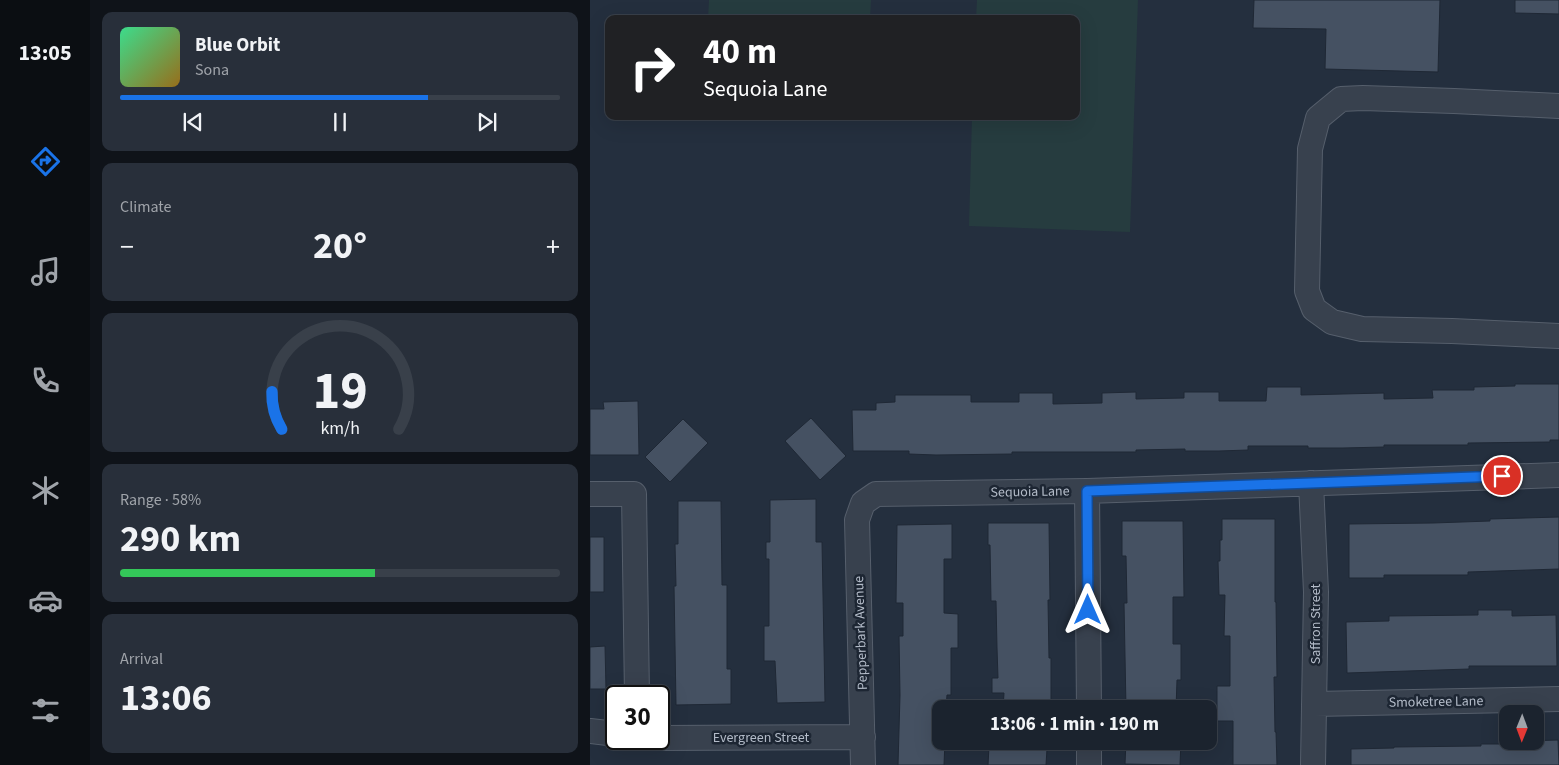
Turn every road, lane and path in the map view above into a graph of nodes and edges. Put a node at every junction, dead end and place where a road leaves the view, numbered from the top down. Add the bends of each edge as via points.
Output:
1 (1559, 106) edge
2 (1559, 336) edge
3 (1559, 475) edge
4 (1311, 483) junction
5 (1087, 491) junction
6 (590, 494) edge
7 (863, 503) joint
8 (637, 685) edge
9 (1559, 699) edge
10 (1089, 700) edge
11 (1314, 704) junction
12 (590, 731) edge
13 (605, 733) edge
14 (863, 737) junction
15 (670, 738) edge
16 (1089, 750) edge
17 (863, 765) edge
18 (1089, 765) edge
19 (1313, 765) edge

1 - 2 street via 1454,100 1341,99 1318,118 1310,149 1307,291 1314,309 1332,322 1362,329
3 - 4 street, Sequoia Lane
4 - 5 street, Sequoia Lane
4 - 11 street, Saffron Street via 1316,592
5 - 7 street, Sequoia Lane via 876,494
5 - 10 street
6 - 8 street via 634,494
7 - 14 street, Pepperbark Avenue via 857,520
9 - 11 street, Smoketree Lane
11 - 19 street, Saffron Street
12 - 13 street
14 - 15 street, Evergreen Street
14 - 17 street, Pepperbark Avenue
16 - 18 street

